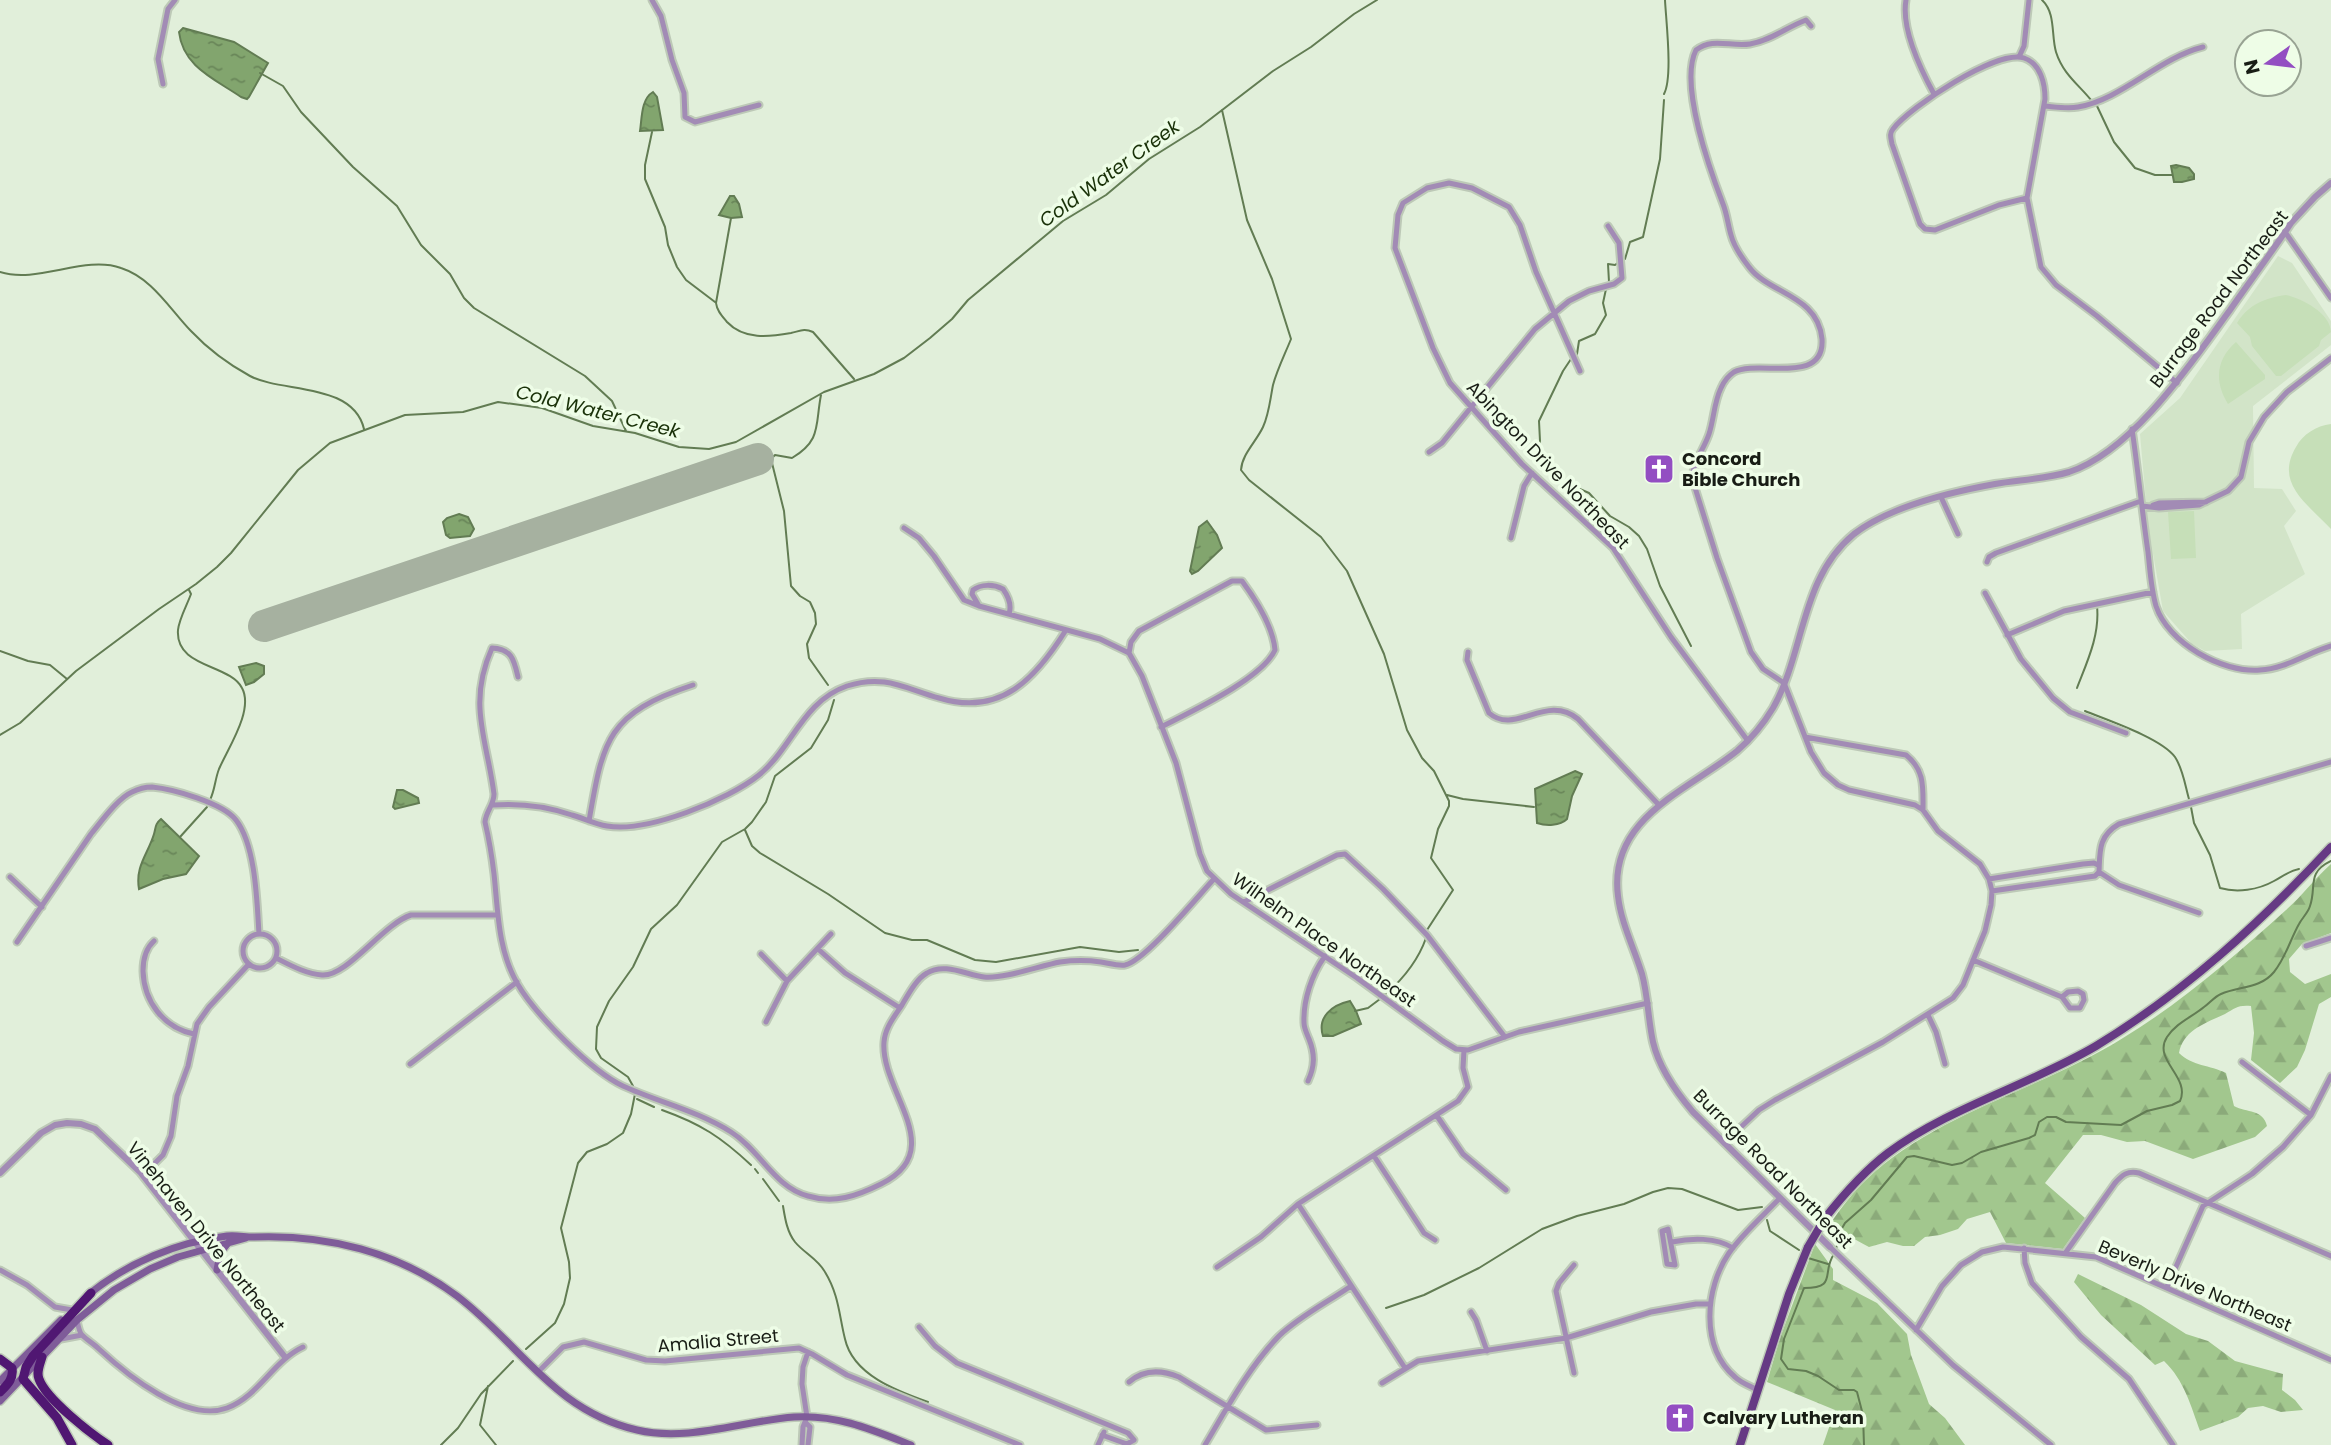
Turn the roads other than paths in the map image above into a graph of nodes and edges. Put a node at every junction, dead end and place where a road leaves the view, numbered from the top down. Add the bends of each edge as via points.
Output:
1 (175, 0) edge
2 (652, 0) edge
3 (1906, 0) edge
4 (2029, 0) edge
5 (1811, 26) dead end
6 (2203, 47) dead end
7 (2019, 57) junction
8 (163, 84) dead end
9 (1934, 94) junction
10 (759, 105) dead end
11 (2045, 106) junction
12 (2331, 183) edge
13 (2027, 198) junction
14 (1608, 226) dead end
15 (2285, 232) junction
16 (2331, 298) edge
17 (1554, 312) junction
18 (2331, 358) edge
19 (1580, 371) dead end
20 (2177, 383) junction
21 (1471, 409) junction
22 (2132, 429) junction
23 (1429, 452) dead end
24 (1532, 472) junction
25 (1941, 497) junction
26 (2141, 503) junction
27 (904, 528) dead end
28 (1958, 534) dead end
29 (1511, 538) dead end
30 (1987, 562) dead end
31 (2153, 592) junction
32 (1985, 593) dead end
33 (979, 606) junction
34 (1009, 614) junction
35 (1066, 630) junction
36 (2007, 635) junction
37 (2331, 646) edge
38 (1468, 652) dead end
39 (1129, 653) junction
40 (518, 677) dead end
41 (1784, 683) junction
42 (693, 685) dead end
43 (1161, 727) junction
44 (2126, 733) dead end
45 (1805, 737) junction
46 (1748, 741) junction
47 (2331, 762) edge
48 (493, 805) junction
49 (1660, 805) junction
50 (1923, 810) junction
51 (590, 821) junction
52 (2331, 846) edge
53 (2099, 869) junction
54 (10, 877) dead end
55 (1214, 879) junction
56 (1989, 879) junction
57 (1992, 891) junction
58 (1244, 902) junction
59 (42, 907) junction
60 (2199, 913) dead end
61 (498, 915) junction
62 (259, 934) junction
63 (831, 934) dead end
64 (2331, 938) edge
65 (154, 941) dead end
66 (17, 942) dead end
67 (2306, 946) dead end
68 (818, 949) junction
69 (761, 954) dead end
70 (1325, 956) junction
71 (276, 958) junction
72 (1973, 960) junction
73 (249, 964) junction
74 (787, 981) junction
75 (517, 982) junction
76 (2062, 997) dead end
77 (1648, 1003) junction
78 (900, 1008) junction
79 (1928, 1015) junction
80 (766, 1021) dead end
81 (194, 1034) junction
82 (1504, 1037) junction
83 (1464, 1051) junction
84 (2242, 1062) dead end
85 (410, 1064) dead end
86 (1945, 1064) dead end
87 (2331, 1076) edge
88 (1308, 1081) dead end
89 (2311, 1115) junction
90 (1437, 1116) junction
91 (1724, 1143) junction
92 (1374, 1156) junction
93 (0, 1173) edge
94 (143, 1175) junction
95 (1506, 1191) dead end
96 (1780, 1198) junction
97 (2207, 1202) junction
98 (1298, 1204) junction
99 (246, 1237) junction
100 (1435, 1240) dead end
101 (195, 1242) junction
102 (1672, 1242) junction
103 (228, 1243) junction
104 (1830, 1247) joint
105 (1733, 1248) junction
106 (2024, 1248) junction
107 (201, 1250) junction
108 (2066, 1252) junction
109 (2331, 1256) edge
110 (1574, 1265) dead end
111 (1217, 1266) dead end
112 (0, 1269) edge
113 (217, 1270) junction
114 (1352, 1286) junction
115 (2167, 1287) junction
116 (91, 1293) junction
117 (1710, 1304) junction
118 (55, 1307) junction
119 (72, 1310) junction
120 (1471, 1312) dead end
121 (77, 1320) junction
122 (57, 1324) junction
123 (919, 1327) dead end
124 (1916, 1330) junction
125 (82, 1335) junction
126 (1566, 1338) junction
127 (59, 1339) junction
128 (303, 1347) dead end
129 (1487, 1351) junction
130 (808, 1352) junction
131 (42, 1357) junction
132 (285, 1357) junction
133 (0, 1359) edge
134 (2331, 1360) edge
135 (12, 1368) junction
136 (1405, 1368) junction
137 (538, 1372) junction
138 (1574, 1373) dead end
139 (23, 1380) junction
140 (0, 1381) edge
141 (1129, 1382) dead end
142 (1382, 1383) dead end
143 (1758, 1390) junction
144 (0, 1392) edge
145 (0, 1401) edge
146 (1228, 1407) junction
147 (807, 1420) junction
148 (1317, 1425) dead end
149 (1106, 1426) junction
150 (1102, 1435) junction
151 (72, 1445) edge
152 (108, 1445) edge
153 (802, 1445) edge
154 (808, 1445) edge
155 (911, 1445) edge
156 (1020, 1445) edge
157 (1098, 1445) edge
158 (1205, 1445) edge
159 (1740, 1445) edge
160 (2051, 1445) edge
161 (2173, 1445) edge

1 - 8 street via 168,9 158,58
2 - 10 street via 684,93 685,117 695,122
3 - 9 street via 1916,55
4 - 7 street
5 - 41 street via 1806,20 1746,45 1718,42 1703,46 1694,54 1690,73 1696,114 1733,242 1758,278 1792,296 1810,313 1821,337 1819,354 1807,365 1745,368 1726,379 1692,474 1751,652 1763,669
6 - 11 street via 2183,53 2095,103 2074,108
7 - 9 street via 1975,72
7 - 11 street via 2040,73
9 - 13 street via 1902,120 1890,137 1922,227 1934,230
11 - 13 street
12 - 15 street, Burrage Road Northeast
13 - 20 street via 2045,273
14 - 17 street via 1619,243 1622,278
15 - 16 street
15 - 20 street, Burrage Road Northeast
17 - 19 street
17 - 21 street
17 - 21 street, Abington Drive Northeast via 1520,225 1502,202 1449,183 1427,188 1403,203 1396,225 1397,252 1446,377
18 - 26 street via 2273,406 2253,433 2238,481 2228,491 2199,505 2159,508
20 - 22 street, Burrage Road Northeast
21 - 23 street
21 - 24 street, Abington Drive Northeast
22 - 25 street, Burrage Road Northeast via 2078,468
22 - 26 street
24 - 29 street
24 - 46 street, Abington Drive Northeast via 1613,548
25 - 28 street
25 - 41 street, Burrage Road Northeast via 1872,523 1833,554 1812,594
26 - 30 street via 1996,553
26 - 31 street
27 - 33 street via 934,556 964,600
31 - 36 street via 2064,611
31 - 37 street via 2163,619 2177,636 2209,660 2229,667 2262,670
32 - 36 street
33 - 34 street
33 - 34 street via 973,590 998,586 1006,593
34 - 35 street
35 - 39 street via 1110,642
35 - 51 street via 1034,675 997,698 951,702 886,681 846,686 810,710 773,762 732,794 642,825 618,827
36 - 44 street via 2021,659 2070,712
38 - 49 street via 1467,660 1495,719 1565,711
39 - 43 street, Wilhelm Place Northeast
39 - 43 street via 1139,631 1231,580 1241,581 1268,625 1275,650 1267,664
40 - 48 street via 512,655 492,648 478,707
41 - 45 street
41 - 46 street, Burrage Road Northeast via 1774,707
42 - 51 street via 638,709 616,730 604,751
43 - 55 street, Wilhelm Place Northeast via 1183,786 1200,854
45 - 50 street via 1817,764 1838,785 1904,800
45 - 50 street via 1906,755 1920,771
46 - 49 street, Burrage Road Northeast
47 - 53 street via 2119,824 2103,839
48 - 51 street via 537,806
48 - 61 street via 485,822
49 - 77 street, Burrage Road Northeast via 1628,839 1618,866 1622,915
50 - 56 street via 1938,831 1980,864
52 - 143 main road, bridge via 2228,949 2162,1003 2064,1064 1892,1150 1850,1188 1808,1247
53 - 56 street via 2083,864
53 - 57 street via 2095,876
53 - 60 street via 2119,885
54 - 59 street
55 - 58 street, Wilhelm Place Northeast
55 - 78 street via 1142,955 1125,965 1072,960 994,976 935,969 922,976
56 - 57 street
57 - 72 street via 1990,913
58 - 70 street, Wilhelm Place Northeast
58 - 82 street via 1345,853 1427,935
59 - 62 street via 104,819 129,793 149,787 214,805 236,820 255,874
59 - 66 street
61 - 71 street via 398,919 331,974 300,970
61 - 75 street via 503,948
62 - 71 street via 274,942
62 - 73 street via 245,943
63 - 68 street
64 - 67 street
65 - 81 street via 147,948 144,964 146,993 170,1025
68 - 74 street
68 - 78 street via 845,973
69 - 74 street
70 - 83 street, Wilhelm Place Northeast via 1443,1041
70 - 88 street via 1304,1005 1304,1025 1314,1057
71 - 73 street via 264,968
72 - 76 street
72 - 79 street via 1958,993
73 - 81 street via 209,1007
74 - 80 street
75 - 78 street via 530,1002 601,1073 730,1132 792,1190 831,1200 851,1198 891,1180 911,1152 912,1132 884,1050 885,1036
75 - 85 street
77 - 82 street
77 - 91 street, Burrage Road Northeast via 1654,1046 1665,1070 1683,1100
79 - 86 street
79 - 91 street via 1759,1110
81 - 94 street via 177,1096 172,1136 163,1155
82 - 83 street
83 - 90 street via 1468,1087
84 - 89 street
87 - 89 street
89 - 97 street via 2269,1161
90 - 92 street
90 - 95 street via 1460,1152
91 - 96 street, Burrage Road Northeast
92 - 98 street
92 - 100 street via 1424,1233
93 - 94 street, Vinehaven Drive Northeast via 41,1133 67,1123 95,1129
94 - 101 street, Vinehaven Drive Northeast
96 - 104 street, Burrage Road Northeast
96 - 105 street
97 - 108 street via 2139,1173 2126,1173
97 - 109 street
97 - 115 street
98 - 111 street via 1261,1237
98 - 114 street
99 - 101 main road
99 - 103 main road
99 - 137 main road via 327,1240 409,1267 458,1297
101 - 107 street, Vinehaven Drive Northeast
101 - 116 main road via 131,1266
102 - 102 street via 1668,1228 1662,1231 1667,1264 1675,1265
102 - 105 street via 1718,1241
103 - 107 main road
103 - 113 main road via 220,1253
104 - 124 street, Burrage Road Northeast
105 - 117 street via 1719,1271
106 - 108 street, Beverly Drive Northeast
106 - 124 street, Beverly Drive Northeast via 1996,1248 1969,1258 1950,1276
106 - 161 street via 2032,1283 2081,1337 2129,1380
107 - 113 street, Vinehaven Drive Northeast
107 - 121 main road via 131,1279
108 - 115 street, Beverly Drive Northeast via 2096,1257
110 - 126 street via 1556,1292
112 - 118 street
113 - 132 street, Vinehaven Drive Northeast
114 - 136 street
114 - 146 street via 1280,1336
115 - 134 street, Beverly Drive Northeast
116 - 119 main road
116 - 139 highway via 33,1356
117 - 126 street via 1651,1312
117 - 143 street via 1712,1334 1724,1365 1735,1378
118 - 119 street
118 - 122 street
119 - 122 main road
120 - 129 street
121 - 125 street
121 - 127 main road
122 - 135 main road
123 - 149 street via 957,1363
124 - 160 street, Burrage Road Northeast
125 - 127 street
125 - 132 street via 139,1382 199,1410 219,1410 237,1403
126 - 129 street
126 - 138 street
127 - 131 main road
128 - 132 street
129 - 136 street via 1423,1359
130 - 137 street, Amalia Street via 779,1349 665,1361 584,1342 564,1347
130 - 147 street via 802,1384
130 - 156 street, Amalia Street via 847,1375
131 - 139 main road
131 - 152 highway via 41,1383 62,1408
133 - 135 highway
135 - 140 main road
135 - 144 highway via 12,1378
136 - 142 street
137 - 147 main road via 593,1415 637,1430 687,1433 776,1419
139 - 145 main road
139 - 151 highway via 57,1418
141 - 146 street via 1148,1373 1171,1373
143 - 159 main road
146 - 148 street via 1266,1430
146 - 158 street
147 - 153 street
147 - 154 street
147 - 155 main road via 847,1421
149 - 150 street
149 - 150 street via 1134,1440 1127,1444
150 - 157 street

